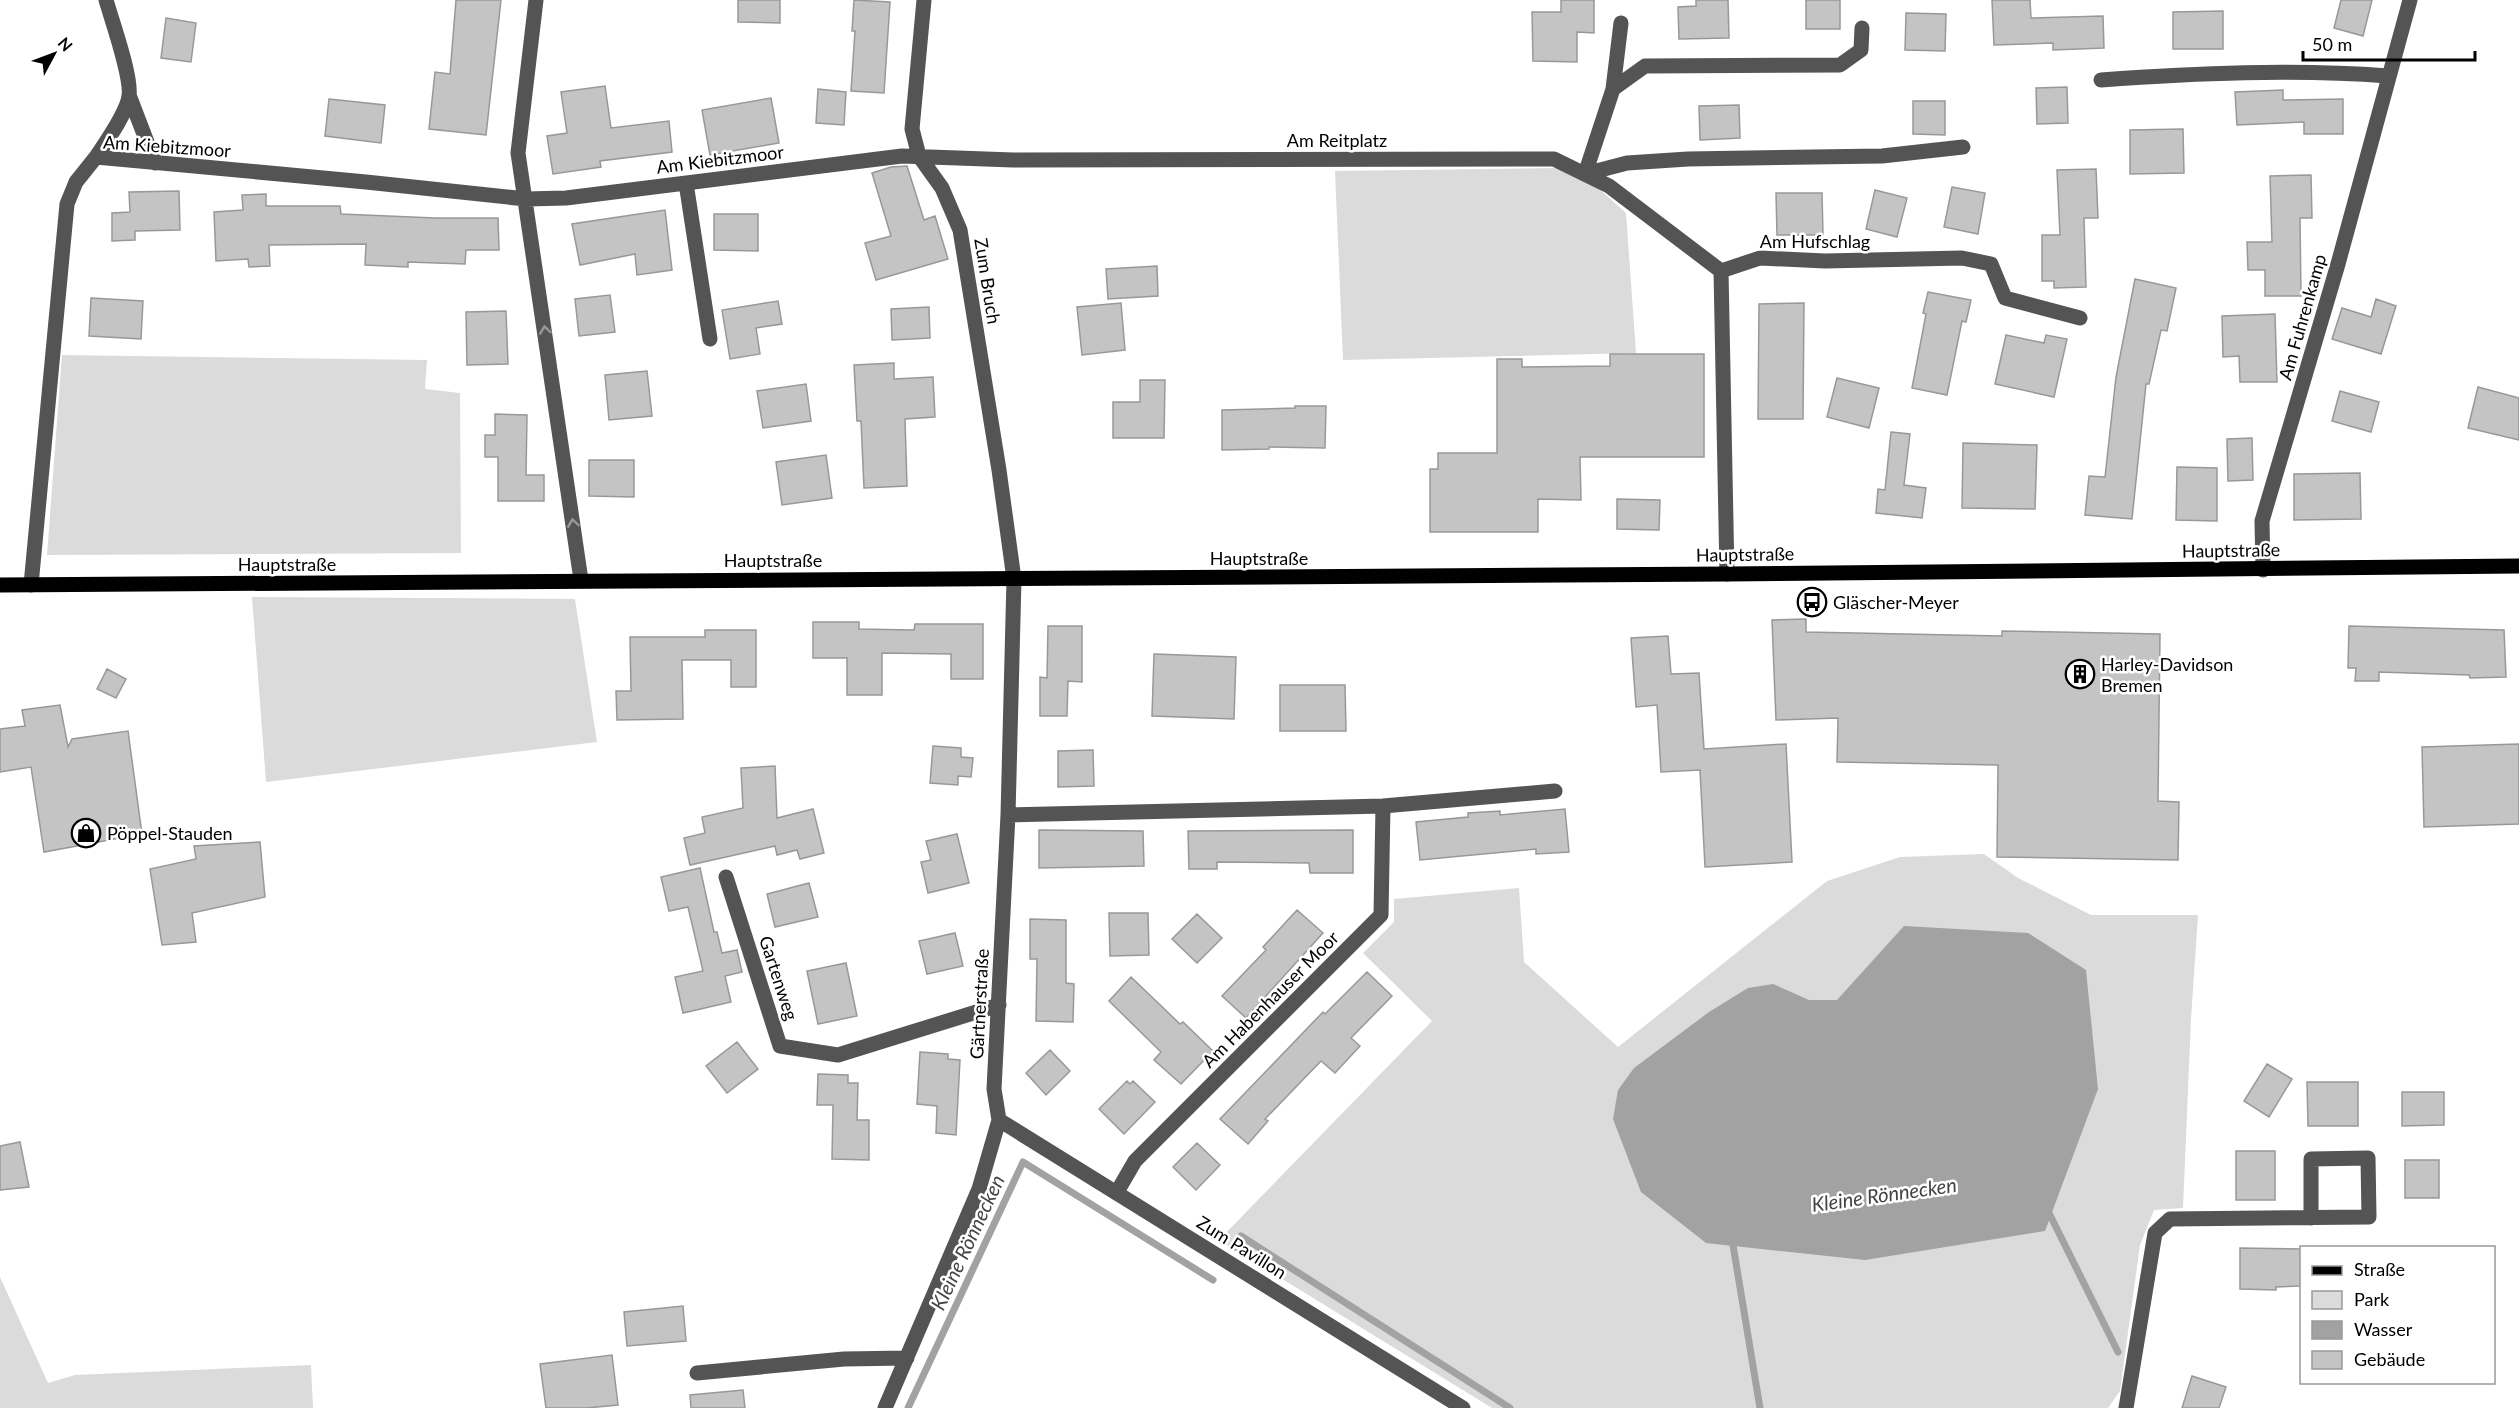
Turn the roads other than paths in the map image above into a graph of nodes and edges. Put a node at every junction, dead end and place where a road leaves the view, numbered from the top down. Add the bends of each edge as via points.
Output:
1 (106, 0) edge
2 (536, 0) edge
3 (924, 0) edge
4 (2410, 0) edge
5 (1621, 23) dead end
6 (1862, 28) dead end
7 (2388, 76) junction
8 (2101, 80) dead end
9 (1612, 89) junction
10 (129, 95) junction
11 (1963, 147) dead end
12 (919, 156) junction
13 (96, 157) junction
14 (155, 163) junction
15 (1585, 174) junction
16 (686, 183) junction
17 (526, 200) junction
18 (1721, 271) junction
19 (2080, 318) dead end
20 (710, 339) dead end
21 (2519, 566) edge
22 (2263, 570) junction
23 (1727, 574) junction
24 (1014, 579) junction
25 (581, 580) junction
26 (0, 585) edge
27 (31, 585) junction
28 (1555, 791) dead end
29 (1383, 806) junction
30 (1008, 815) junction
31 (726, 877) dead end
32 (999, 1005) junction
33 (999, 1120) junction
34 (1117, 1192) junction
35 (2311, 1218) junction
36 (907, 1358) junction
37 (697, 1372) dead end
38 (885, 1408) edge
39 (1463, 1408) edge
40 (2126, 1408) edge

1 - 10 street
2 - 17 street via 518,153
3 - 12 street, Zum Bruch via 912,129
4 - 7 street, Am Fuhrenkamp
5 - 9 street
6 - 9 street via 1861,50 1840,65 1645,66
7 - 8 street via 2223,72
7 - 22 street, Am Fuhrenkamp via 2338,264 2262,521
9 - 15 street
10 - 13 street
10 - 14 street
11 - 15 street via 1882,156 1627,163
12 - 15 street, Am Reitplatz via 1013,160 1554,159
12 - 16 street, Am Kiebitzmoor
12 - 24 street, Zum Bruch via 942,188 960,230
13 - 14 street, Am Kiebitzmoor
13 - 27 street, Am Kiebitzmoor via 76,182 67,204
14 - 17 street, Am Kiebitzmoor
15 - 18 street, Am Reitplatz via 1609,186
16 - 17 street, Am Kiebitzmoor
16 - 20 street
25 -> 17 street
18 - 19 street, Am Hufschlag via 1760,258 1962,258 1991,264 2005,298
18 - 23 street
21 - 22 main road, Hauptstraße
22 - 23 main road, Hauptstraße
23 - 24 main road, Hauptstraße
24 - 25 main road, Hauptstraße
24 - 30 street, Gärtnerstraße
25 - 27 main road, Hauptstraße
26 - 27 main road, Hauptstraße
28 - 29 street
29 - 30 street
29 - 34 street, Am Habenhauser Moor via 1381,915 1136,1161
30 - 32 street, Gärtnerstraße
31 - 32 street, Gartenweg via 780,1046 838,1055
32 - 33 street, Gärtnerstraße via 994,1089
33 - 34 street, Zum Pavillon
33 - 36 street, Gärtnerstraße via 980,1189
34 - 39 street, Zum Pavillon
35 - 35 street via 2369,1217 2368,1158 2311,1160
35 - 40 street via 2170,1220 2155,1233
36 - 37 street via 844,1359
36 - 38 street, Gärtnerstraße

